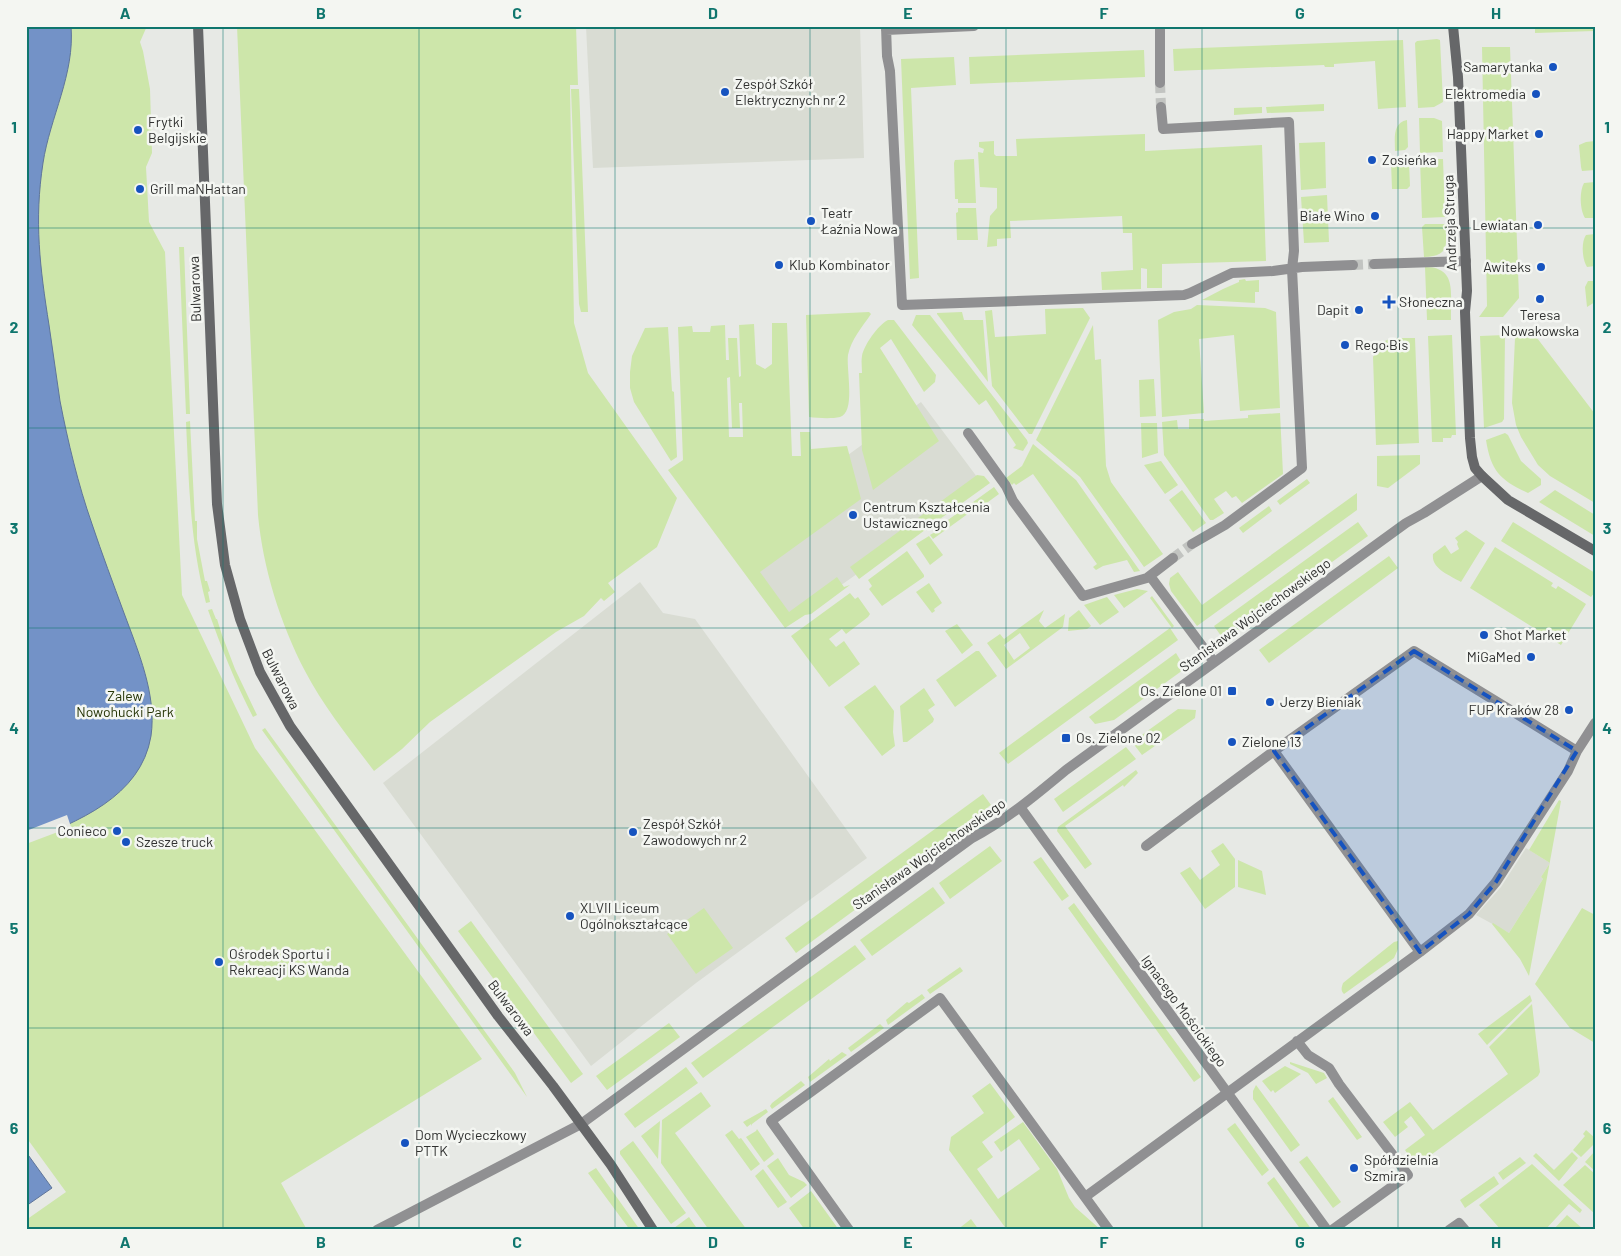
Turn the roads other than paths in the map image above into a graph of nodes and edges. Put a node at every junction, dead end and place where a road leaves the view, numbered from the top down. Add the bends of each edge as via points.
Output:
1 (198, 26) edge
2 (974, 26) edge
3 (1160, 26) edge
4 (1453, 26) edge
5 (886, 28) edge
6 (1160, 83) tunnel mouth
7 (1161, 107) tunnel mouth
8 (1466, 261) junction
9 (1374, 264) tunnel mouth
10 (1353, 265) tunnel mouth
11 (1292, 269) junction
12 (968, 433) dead end
13 (1482, 476) junction
14 (1192, 544) tunnel mouth
15 (1595, 550) edge
16 (1173, 558) tunnel mouth
17 (1150, 576) junction
18 (1214, 662) junction
19 (1595, 723) edge
20 (1274, 751) junction
21 (1577, 751) junction
22 (1020, 807) junction
23 (1146, 846) dead end
24 (1420, 952) junction
25 (1297, 1042) junction
26 (1227, 1093) junction
27 (581, 1124) junction
28 (1085, 1196) junction
29 (377, 1230) edge
30 (654, 1230) edge
31 (850, 1230) edge
32 (1109, 1230) edge
33 (1327, 1230) edge
34 (1332, 1230) edge
35 (1449, 1230) edge
36 (1465, 1230) edge

1 - 27 street, Bulwarowa via 219,524 229,581 248,642 263,678 290,726 493,1009
2 - 5 street
3 - 6 street
4 - 8 street, Andrzeja Struga
5 - 11 street via 902,305 1174,296 1190,294 1232,273
7 - 11 street via 1163,129 1289,122
8 - 9 street
8 - 13 street, Andrzeja Struga via 1465,319 1471,449 1473,463
10 - 11 street
11 - 14 street via 1302,468 1225,525
12 - 17 street via 1083,596
13 - 15 street via 1520,508
13 - 18 street, Stanisława Wojciechowskiego via 1406,523
16 - 17 street
17 - 18 street
18 - 22 street, Stanisława Wojciechowskiego
19 - 21 street
20 - 21 street via 1414,651
20 - 23 street
20 - 24 street
21 - 24 street via 1568,771 1496,882 1469,914
22 - 26 street, Ignacego Mościckiego
22 - 27 street, Stanisława Wojciechowskiego via 972,838
24 - 25 street
25 - 26 street
25 - 34 street via 1308,1055 1329,1068 1408,1175
26 - 28 street
26 - 33 street, Ignacego Mościckiego
27 - 29 street, Stanisława Wojciechowskiego
27 - 30 street, Bulwarowa
28 - 31 street via 940,998 771,1121
28 - 32 street
35 - 36 street via 1459,1223

